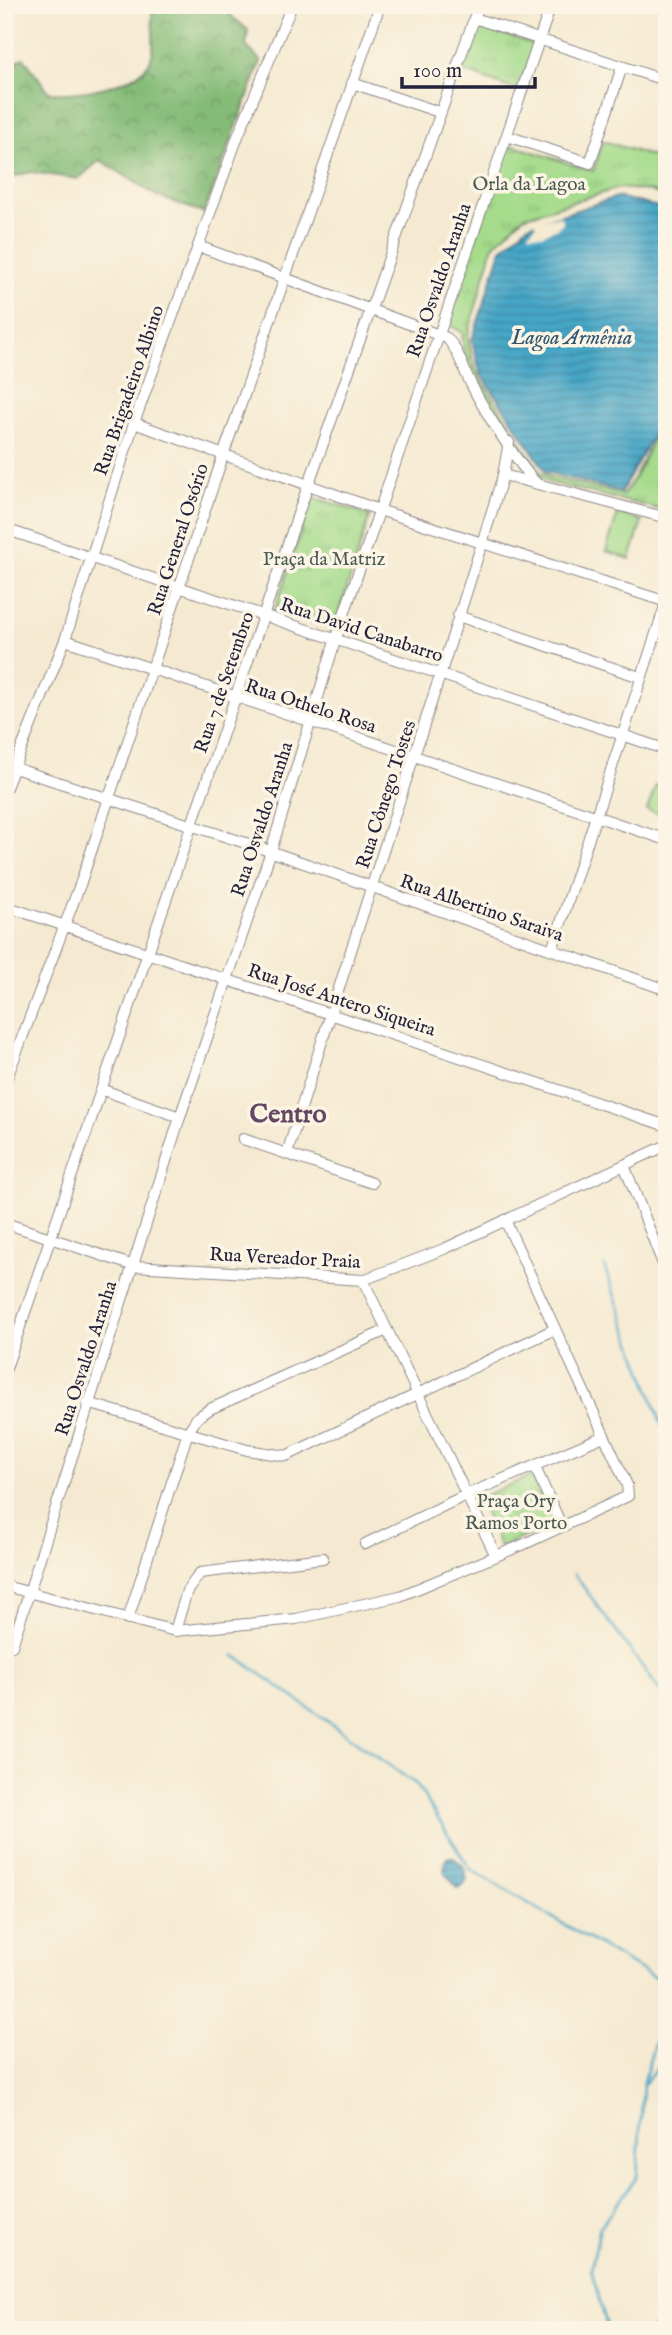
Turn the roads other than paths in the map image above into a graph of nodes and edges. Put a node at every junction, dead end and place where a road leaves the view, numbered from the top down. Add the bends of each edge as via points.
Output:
1 (292, 5) edge
2 (369, 5) edge
3 (380, 5) edge
4 (479, 5) edge
5 (551, 5) edge
6 (375, 16) junction
7 (474, 19) junction
8 (540, 40) junction
9 (622, 67) junction
10 (667, 81) edge
11 (352, 83) junction
12 (439, 112) junction
13 (507, 136) junction
14 (198, 246) junction
15 (284, 278) junction
16 (369, 309) junction
17 (437, 334) junction
18 (134, 423) junction
19 (509, 442) junction
20 (223, 455) junction
21 (503, 475) junction
22 (536, 483) junction
23 (309, 485) junction
24 (379, 510) junction
25 (667, 518) edge
26 (5, 529) edge
27 (482, 543) junction
28 (89, 557) junction
29 (180, 587) junction
30 (667, 602) edge
31 (265, 615) junction
32 (458, 616) junction
33 (336, 638) junction
34 (65, 640) junction
35 (153, 670) junction
36 (442, 674) junction
37 (640, 677) junction
38 (236, 698) junction
39 (311, 723) junction
40 (623, 736) junction
41 (667, 750) edge
42 (415, 757) junction
43 (9, 766) edge
44 (5, 790) edge
45 (109, 798) junction
46 (596, 817) junction
47 (192, 824) junction
48 (667, 840) edge
49 (271, 851) junction
50 (373, 887) junction
51 (5, 906) edge
52 (65, 925) junction
53 (552, 950) junction
54 (150, 953) junction
55 (227, 979) junction
56 (667, 990) edge
57 (330, 1013) junction
58 (5, 1083) edge
59 (103, 1090) junction
60 (180, 1117) junction
61 (667, 1126) edge
62 (243, 1139) dead end
63 (667, 1145) edge
64 (287, 1154) junction
65 (624, 1165) junction
66 (372, 1184) dead end
67 (505, 1220) junction
68 (5, 1223) edge
69 (51, 1238) junction
70 (134, 1266) junction
71 (667, 1274) edge
72 (363, 1280) junction
73 (555, 1329) junction
74 (387, 1330) junction
75 (5, 1371) edge
76 (418, 1395) junction
77 (88, 1403) junction
78 (188, 1432) junction
79 (604, 1436) junction
80 (535, 1467) junction
81 (467, 1495) junction
82 (562, 1527) junction
83 (365, 1544) dead end
84 (496, 1556) junction
85 (324, 1558) dead end
86 (5, 1586) edge
87 (27, 1591) junction
88 (128, 1619) junction
89 (175, 1631) junction
90 (12, 1646) dead end

1 - 14 street, Rua Brigadeiro Albino
2 - 6 street
3 - 6 street, Rua General Osório
4 - 7 street, Rua 7 de Setembro
5 - 8 street, Rua Osvaldo Aranha
6 - 11 street, Rua General Osório
7 - 8 street
7 - 12 street, Rua 7 de Setembro
8 - 9 street
8 - 13 street, Rua Osvaldo Aranha
9 - 10 street
9 - 13 street via 590,163
11 - 12 street
11 - 15 street, Rua General Osório
12 - 16 street, Rua 7 de Setembro
13 - 17 street, Rua Osvaldo Aranha
14 - 15 street
14 - 18 street, Rua Brigadeiro Albino
15 - 16 street
15 - 20 street, Rua General Osório
16 - 17 street
16 - 23 street, Rua 7 de Setembro
17 - 19 street via 456,348 474,389
17 - 24 street, Rua Osvaldo Aranha
18 - 20 street
18 - 28 street, Rua Brigadeiro Albino
19 - 21 street, Rua Cônego Tostes
19 - 22 street
20 - 23 street
20 - 29 street, Rua General Osório
21 - 22 street
21 - 27 street, Rua Cônego Tostes
22 - 25 street
23 - 24 street
23 - 31 street, Rua 7 de Setembro
24 - 27 street
24 - 33 street, Rua Osvaldo Aranha
26 - 28 street, Rua David Canabarro
27 - 30 street
27 - 32 street, Rua Cônego Tostes
28 - 29 street, Rua David Canabarro
28 - 34 street, Rua Brigadeiro Albino
29 - 31 street, Rua David Canabarro
29 - 35 street, Rua General Osório
30 - 37 street
31 - 33 street, Rua David Canabarro
31 - 38 street, Rua 7 de Setembro
32 - 36 street, Rua Cônego Tostes
32 - 37 street
33 - 36 street, Rua David Canabarro
33 - 39 street, Rua Osvaldo Aranha
34 - 35 street, Rua Othelo Rosa
34 - 43 street, Rua Brigadeiro Albino
35 - 38 street, Rua Othelo Rosa
35 - 45 street, Rua General Osório
36 - 40 street, Rua David Canabarro
36 - 42 street, Rua Cônego Tostes
37 - 40 street
38 - 39 street, Rua Othelo Rosa
38 - 47 street, Rua 7 de Setembro
39 - 42 street, Rua Othelo Rosa
39 - 49 street, Rua Osvaldo Aranha
40 - 41 street, Rua David Canabarro
40 - 46 street
42 - 46 street, Rua Othelo Rosa
42 - 50 street, Rua Cônego Tostes
43 - 44 street, Rua Brigadeiro Albino
43 - 45 street, Rua Albertino Saraiva
45 - 47 street, Rua Albertino Saraiva
45 - 52 street, Rua General Osório
46 - 48 street, Rua Othelo Rosa
46 - 53 street
47 - 49 street, Rua Albertino Saraiva
47 - 54 street, Rua 7 de Setembro
49 - 50 street, Rua Albertino Saraiva
49 - 55 street, Rua Osvaldo Aranha
50 - 53 street, Rua Albertino Saraiva
50 - 57 street, Rua Cônego Tostes
51 - 52 street, Rua José Antero Siqueira
52 - 54 street, Rua José Antero Siqueira
52 - 58 street, Rua General Osório
53 - 56 street, Rua Albertino Saraiva
54 - 55 street, Rua José Antero Siqueira
54 - 59 street, Rua 7 de Setembro
55 - 57 street, Rua José Antero Siqueira
55 - 60 street, Rua Osvaldo Aranha
57 - 61 street, Rua José Antero Siqueira
57 - 64 street, Rua Cônego Tostes
59 - 60 street
59 - 69 street, Rua 7 de Setembro
60 - 70 street, Rua Osvaldo Aranha
62 - 64 street
63 - 65 street, Rua Vereador Praia
64 - 66 street
65 - 67 street, Rua Vereador Praia
65 - 71 street
67 - 72 street, Rua Vereador Praia
67 - 73 street
68 - 69 street, Rua Vereador Praia
69 - 70 street, Rua Vereador Praia
69 - 75 street, Rua 7 de Setembro
70 - 72 street, Rua Vereador Praia
70 - 77 street, Rua Osvaldo Aranha
72 - 74 street
73 - 76 street
73 - 79 street
74 - 76 street
74 - 78 street via 210,1409
76 - 78 street via 286,1456
76 - 81 street
77 - 78 street
77 - 87 street, Rua Osvaldo Aranha
78 - 88 street
79 - 80 street
79 - 82 street via 629,1492 620,1501
80 - 81 street
80 - 82 street
81 - 83 street
81 - 84 street
82 - 84 street
84 - 89 street via 400,1596 296,1619
85 - 89 street via 200,1573 187,1591
86 - 87 street
87 - 88 street
87 - 90 street, Rua Osvaldo Aranha
88 - 89 street

